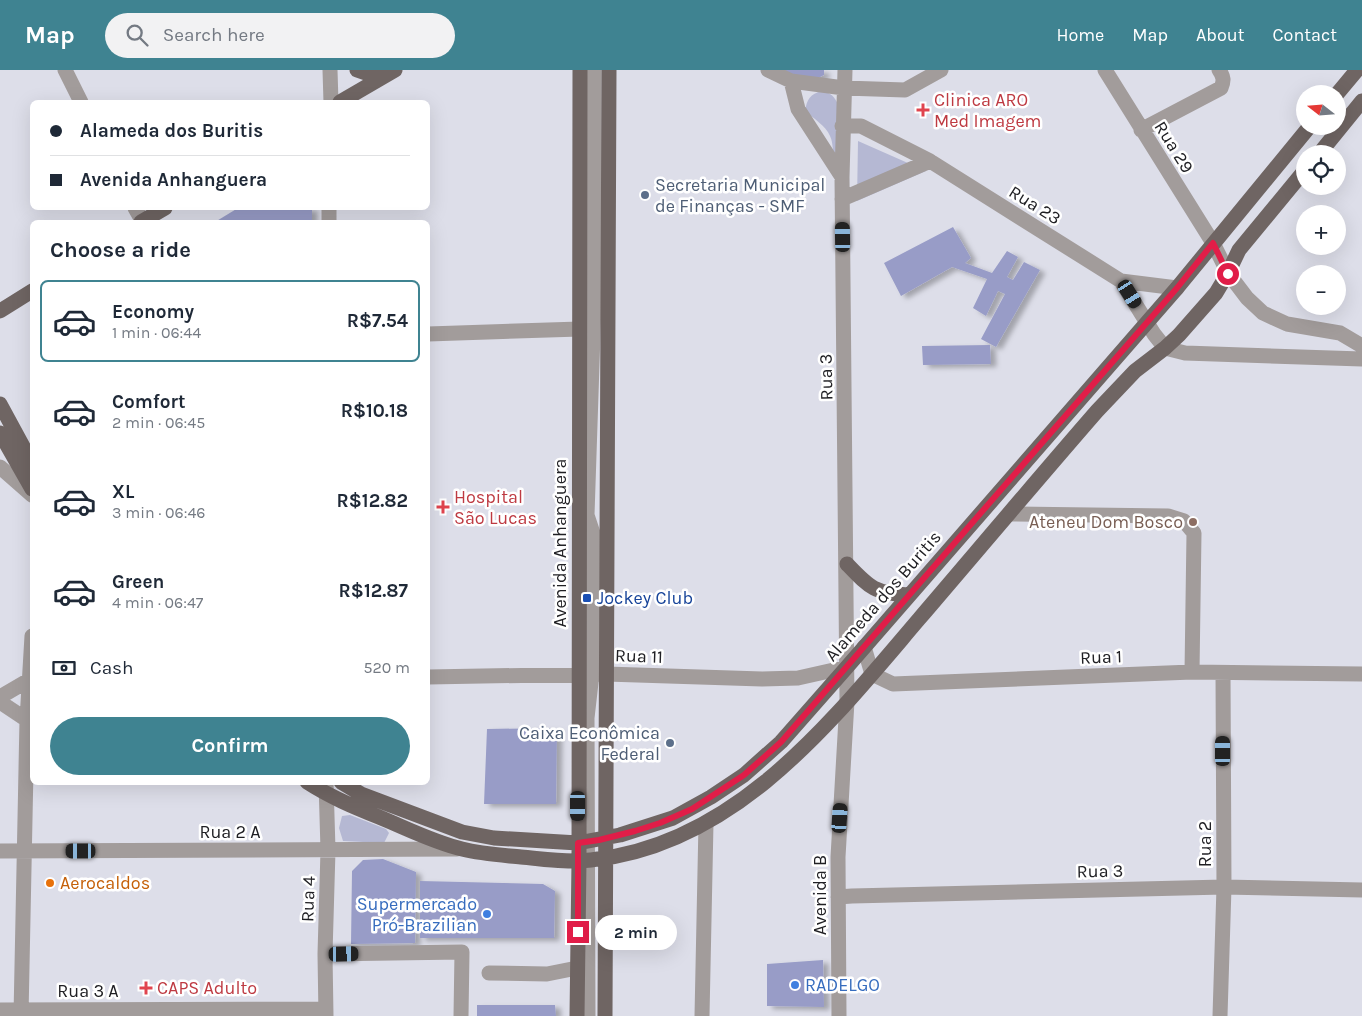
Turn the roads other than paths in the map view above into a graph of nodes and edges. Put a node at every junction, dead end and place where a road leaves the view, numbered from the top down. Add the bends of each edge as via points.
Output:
1 (65, 70) edge
2 (330, 70) edge
3 (356, 70) edge
4 (395, 70) edge
5 (580, 70) edge
6 (594, 70) edge
7 (609, 70) edge
8 (768, 70) edge
9 (845, 70) edge
10 (941, 70) edge
11 (1105, 70) edge
12 (1220, 70) edge
13 (1357, 70) edge
14 (380, 78) junction
15 (790, 81) junction
16 (1345, 85) edge
17 (844, 88) junction
18 (80, 100) edge
19 (331, 100) edge
20 (343, 100) edge
21 (1362, 101) edge
22 (842, 126) junction
23 (1142, 130) junction
24 (1303, 135) edge
25 (1326, 145) edge
26 (930, 161) junction
27 (842, 178) junction
28 (1296, 181) edge
29 (842, 199) junction
30 (162, 210) edge
31 (145, 220) edge
32 (1213, 243) junction
33 (1228, 274) junction
34 (1121, 281) junction
35 (1177, 288) junction
36 (30, 292) edge
37 (0, 311) edge
38 (1147, 322) junction
39 (580, 329) junction
40 (1340, 333) junction
41 (430, 334) edge
42 (1362, 346) edge
43 (1165, 348) junction
44 (1338, 359) junction
45 (1362, 359) edge
46 (0, 404) edge
47 (0, 433) edge
48 (30, 459) edge
49 (0, 467) edge
50 (30, 486) edge
51 (30, 493) edge
52 (1009, 514) junction
53 (847, 564) junction
54 (909, 594) junction
55 (864, 647) junction
56 (847, 667) junction
57 (1192, 672) junction
58 (1223, 672) junction
59 (590, 674) junction
60 (872, 674) junction
61 (1362, 674) edge
62 (430, 677) edge
63 (30, 681) edge
64 (847, 684) joint
65 (30, 690) edge
66 (0, 697) edge
67 (847, 701) junction
68 (0, 702) edge
69 (27, 720) junction
70 (346, 785) edge
71 (326, 789) edge
72 (706, 823) junction
73 (606, 838) junction
74 (584, 843) junction
75 (461, 849) junction
76 (328, 850) junction
77 (0, 851) edge
78 (24, 852) junction
79 (606, 859) junction
80 (584, 861) junction
81 (1224, 887) junction
82 (1362, 890) edge
83 (838, 897) junction
84 (325, 954) junction
85 (577, 968) junction
86 (489, 973) dead end
87 (547, 974) junction
88 (577, 988) junction
89 (0, 1010) edge
90 (326, 1012) edge
91 (21, 1013) edge
92 (461, 1016) edge
93 (577, 1016) edge
94 (588, 1016) edge
95 (605, 1016) edge
96 (702, 1016) edge
97 (839, 1016) edge
98 (1220, 1016) edge

1 - 18 street
2 - 19 street
3 - 14 main road
4 - 14 main road
5 - 39 main road, Avenida Anhanguera
6 - 59 street via 594,304 587,515 593,533
7 - 59 main road, Avenida Anhanguera
8 - 15 street
9 - 17 street, Rua 3
10 - 17 street via 905,90
11 - 23 street, Rua 29
12 - 23 street via 1224,81 1221,88
13 - 16 main road
14 - 20 main road
15 - 17 street
15 - 27 street via 798,108
17 - 22 street, Rua 3
21 - 25 main road
22 - 26 street, Rua 23 via 861,126
22 - 27 street, Rua 3
23 - 32 street, Rua 29
24 - 32 main road, Alameda dos Buritis
26 - 29 street
26 - 34 street, Rua 23
27 - 29 street, Rua 3
28 - 33 main road via 1239,250
29 - 53 street, Rua 3
30 - 31 main road
32 - 33 street
32 - 35 main road, Alameda dos Buritis
33 - 40 street via 1263,313 1287,324
33 - 43 main road via 1216,293
34 - 35 street, Rua 23
34 - 38 street, Rua 23
35 - 38 main road, Alameda dos Buritis
36 - 37 main road
38 - 43 street
38 - 54 main road, Alameda dos Buritis
39 - 41 street
39 - 59 main road, Avenida Anhanguera
40 - 42 street
40 - 44 street
43 - 44 street via 1185,353
43 - 52 main road via 1126,378
44 - 45 street
46 - 48 main road
47 - 50 main road
49 - 51 street
52 - 57 street via 1168,516 1184,521 1194,533
52 - 60 main road
53 - 54 main road via 866,584 878,590
53 - 56 street, Rua 3
54 - 55 main road, Alameda dos Buritis
55 - 56 main road, Alameda dos Buritis
55 - 60 street
56 - 59 street, Rua 11 via 798,678 762,679
56 - 64 street, Rua 3
56 - 73 main road, Alameda dos Buritis via 781,742 744,775 674,818
57 - 58 street, Rua 1
57 - 60 street, Rua 1 via 894,684
58 - 61 street, Rua 1
58 - 81 street, Rua 2
59 - 62 street, Rua 11
59 - 73 main road, Avenida Anhanguera
59 - 74 main road, Avenida Anhanguera
59 - 74 street
60 - 67 main road
63 - 66 street
64 - 67 street, Avenida B
65 - 69 street
67 - 72 main road via 793,759 760,787
67 - 83 street, Avenida B
68 - 69 street
69 - 78 street
70 - 74 main road, Alameda dos Buritis via 361,794 462,832 494,838
71 - 75 main road via 430,838
71 - 76 street, Rua 4
72 - 79 main road via 682,836
72 - 96 street
73 - 74 main road, Alameda dos Buritis
73 - 79 main road, Avenida Anhanguera
74 - 80 street
75 - 76 street, Rua 2 A
75 - 80 main road
76 - 78 street, Rua 2 A
76 - 84 street, Rua 4
77 - 78 street, Rua 2 A
78 - 91 street
79 - 80 main road
79 - 95 main road, Avenida Anhanguera
80 - 85 main road
80 - 94 street
81 - 82 street, Rua 3
81 - 83 street, Rua 3
81 - 98 street, Rua 2
83 - 97 street, Avenida B
84 - 90 street, Rua 4
84 - 92 street via 462,952
85 - 87 street
85 - 88 main road
86 - 87 street
87 - 88 street
88 - 93 main road
89 - 91 street, Rua 3 A
90 - 91 street, Rua 3 A

